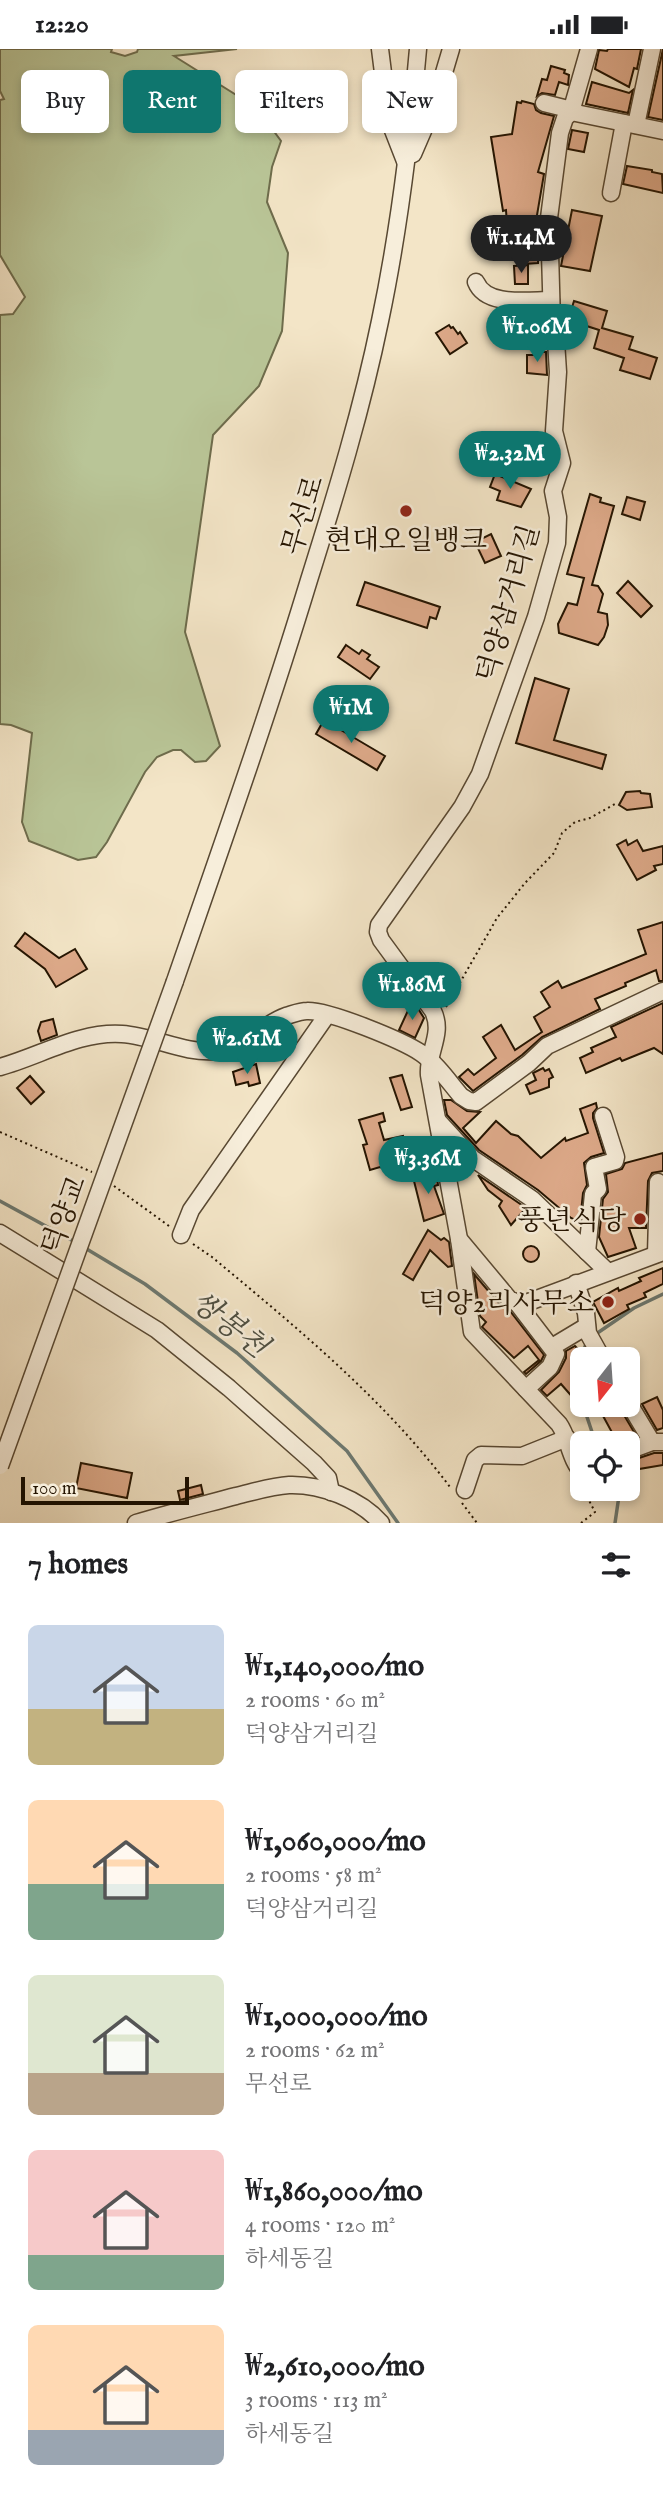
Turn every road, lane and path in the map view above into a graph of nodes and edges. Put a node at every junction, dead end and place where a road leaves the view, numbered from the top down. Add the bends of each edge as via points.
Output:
1 (380, 49) edge
2 (418, 49) edge
3 (451, 49) edge
4 (589, 49) edge
5 (652, 49) edge
6 (544, 103) dead end
7 (570, 112) junction
8 (630, 124) junction
9 (663, 131) edge
10 (407, 166) junction
11 (611, 193) dead end
12 (476, 282) dead end
13 (552, 303) junction
14 (614, 804) dead end
15 (175, 981) joint
16 (663, 991) edge
17 (327, 1015) junction
18 (437, 1021) junction
19 (429, 1059) junction
20 (0, 1067) edge
21 (603, 1117) dead end
22 (437, 1120) junction
23 (0, 1132) edge
24 (94, 1173) dead end
25 (658, 1182) dead end
26 (110, 1183) dead end
27 (0, 1233) edge
28 (181, 1235) junction
29 (459, 1239) junction
30 (587, 1252) junction
31 (659, 1253) edge
32 (608, 1272) junction
33 (576, 1283) junction
34 (517, 1303) junction
35 (590, 1334) junction
36 (552, 1347) junction
37 (596, 1347) edge
38 (526, 1389) junction
39 (639, 1417) edge
40 (567, 1438) junction
41 (657, 1442) edge
42 (570, 1446) edge
43 (640, 1447) edge
44 (0, 1466) edge
45 (331, 1492) junction
46 (461, 1495) junction
47 (589, 1501) edge
48 (136, 1523) edge
49 (381, 1523) edge
50 (477, 1523) edge
51 (580, 1523) edge

1 - 10 street via 389,120
2 - 10 street, 무선로
3 - 10 street via 435,103
4 - 7 street, 덕양삼거리길
5 - 8 street
6 - 7 street
7 - 8 street
7 - 13 street, 덕양삼거리길 via 560,133 549,218
8 - 9 street
8 - 11 street
10 - 15 street, 무선로 via 380,320 347,459
12 - 13 street via 489,296
13 - 18 street, 덕양삼거리길 via 558,372 554,431 562,463 553,492 557,543 480,774 378,927 382,940
14 - 18 path via 562,833 554,853 497,918
15 - 44 street, 덕양교, bridge
16 - 19 street via 547,1046 476,1102 461,1096
17 - 19 street via 409,1046
17 - 20 street via 308,1011 289,1015 229,1050 206,1052 144,1037 106,1034
17 - 28 street via 191,1210
18 - 19 street via 437,1038
19 - 22 street
21 - 30 street via 617,1157 594,1167 598,1189 593,1194
22 - 29 street
22 - 30 street via 472,1158 532,1199
23 - 24 path
25 - 31 street
26 - 28 path
27 - 45 street via 157,1330 314,1463 328,1478
28 - 46 path via 325,1352 368,1392
29 - 34 street
29 - 38 street via 472,1332
30 - 32 street
31 - 32 street
32 - 33 street
33 - 34 street
33 - 35 street
34 - 36 street
35 - 36 street
35 - 37 street
36 - 38 street via 556,1354 553,1363
38 - 40 street
39 - 41 street
40 - 42 street
40 - 46 street via 522,1456 481,1455
41 - 43 street
45 - 48 street via 288,1485
45 - 49 street via 372,1512
46 - 50 path
47 - 51 path via 595,1512

